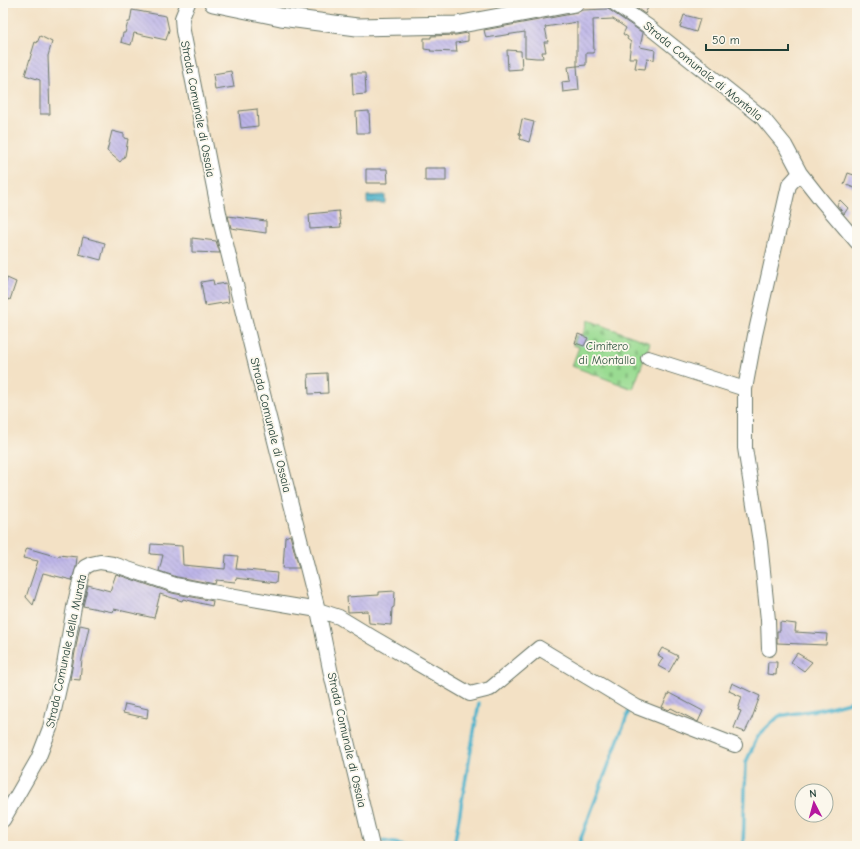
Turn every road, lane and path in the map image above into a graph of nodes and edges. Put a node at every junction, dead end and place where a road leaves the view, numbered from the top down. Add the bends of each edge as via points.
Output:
1 (188, 3) edge
2 (213, 3) edge
3 (575, 3) edge
4 (614, 3) edge
5 (800, 173) junction
6 (857, 242) edge
7 (648, 358) dead end
8 (745, 389) junction
9 (318, 610) junction
10 (769, 649) dead end
11 (735, 745) dead end
12 (3, 820) edge
13 (372, 846) edge

1 - 9 street, Strada Comunale di Ossaia via 182,18 183,31 222,228
2 - 3 main road via 281,17 357,27 456,25
4 - 5 street, Strada Comunale di Montalla via 649,27 762,118 785,145
5 - 6 street, Strada Comunale di Montalla
5 - 8 street via 789,185
7 - 8 street
8 - 10 street via 745,448 760,542
9 - 11 street via 339,617 470,694 490,689 539,648 637,707
9 - 12 street, Strada Comunale della Murata via 175,585 113,564 100,562 85,567 74,606 50,728 38,759
9 - 13 street, Strada Comunale di Ossaia

